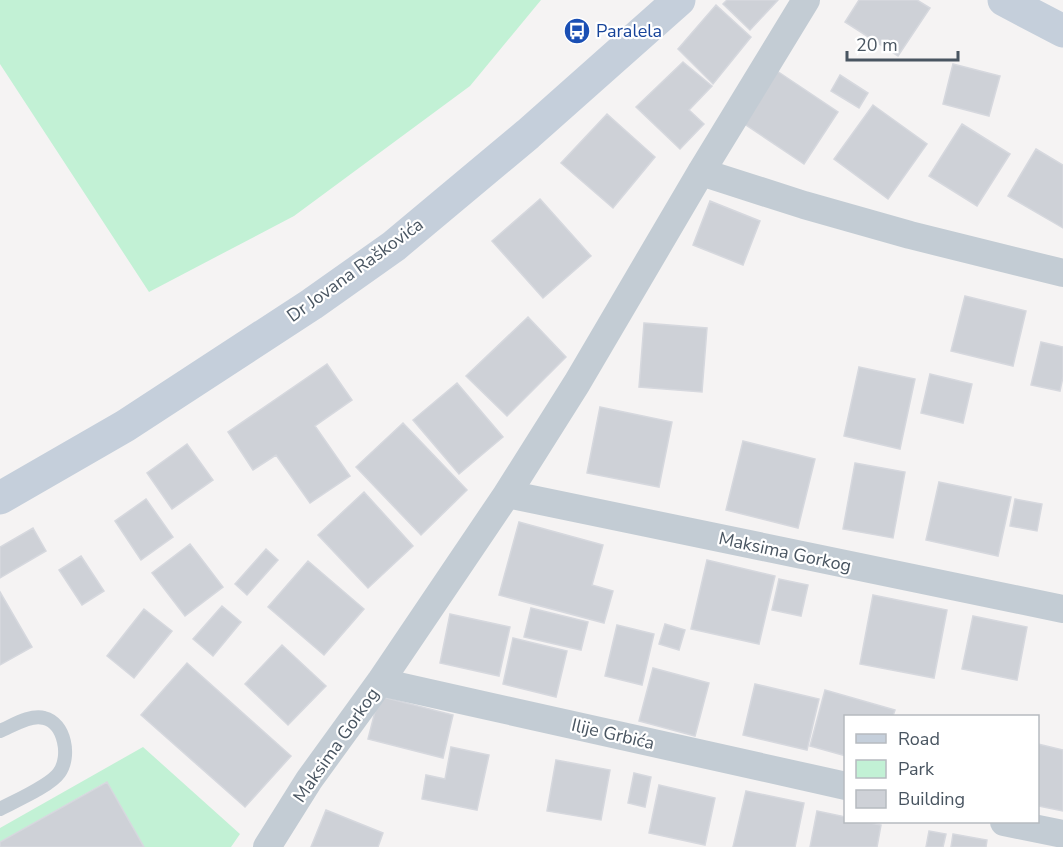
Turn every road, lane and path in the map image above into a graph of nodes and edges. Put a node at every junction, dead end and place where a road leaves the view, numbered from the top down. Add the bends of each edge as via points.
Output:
1 (679, 0) edge
2 (806, 0) edge
3 (1004, 0) edge
4 (1063, 31) edge
5 (701, 172) junction
6 (1063, 273) edge
7 (507, 494) junction
8 (0, 498) edge
9 (1063, 609) edge
10 (380, 682) junction
11 (0, 731) edge
12 (844, 786) edge
13 (0, 809) edge
14 (1009, 823) edge
15 (1063, 834) edge
16 (267, 847) edge

1 - 8 street, Dr Jovana Raškovića via 528,134 393,246 125,426
2 - 5 street, Maksima Gorkog
3 - 4 street
5 - 6 street via 910,235
5 - 7 street, Maksima Gorkog
7 - 9 street, Maksima Gorkog
7 - 10 street, Maksima Gorkog
10 - 12 street, Ilije Grbića
10 - 16 street, Maksima Gorkog via 309,780
11 - 13 lane via 30,718 43,717 60,731 65,760 60,773 49,782
14 - 15 street

